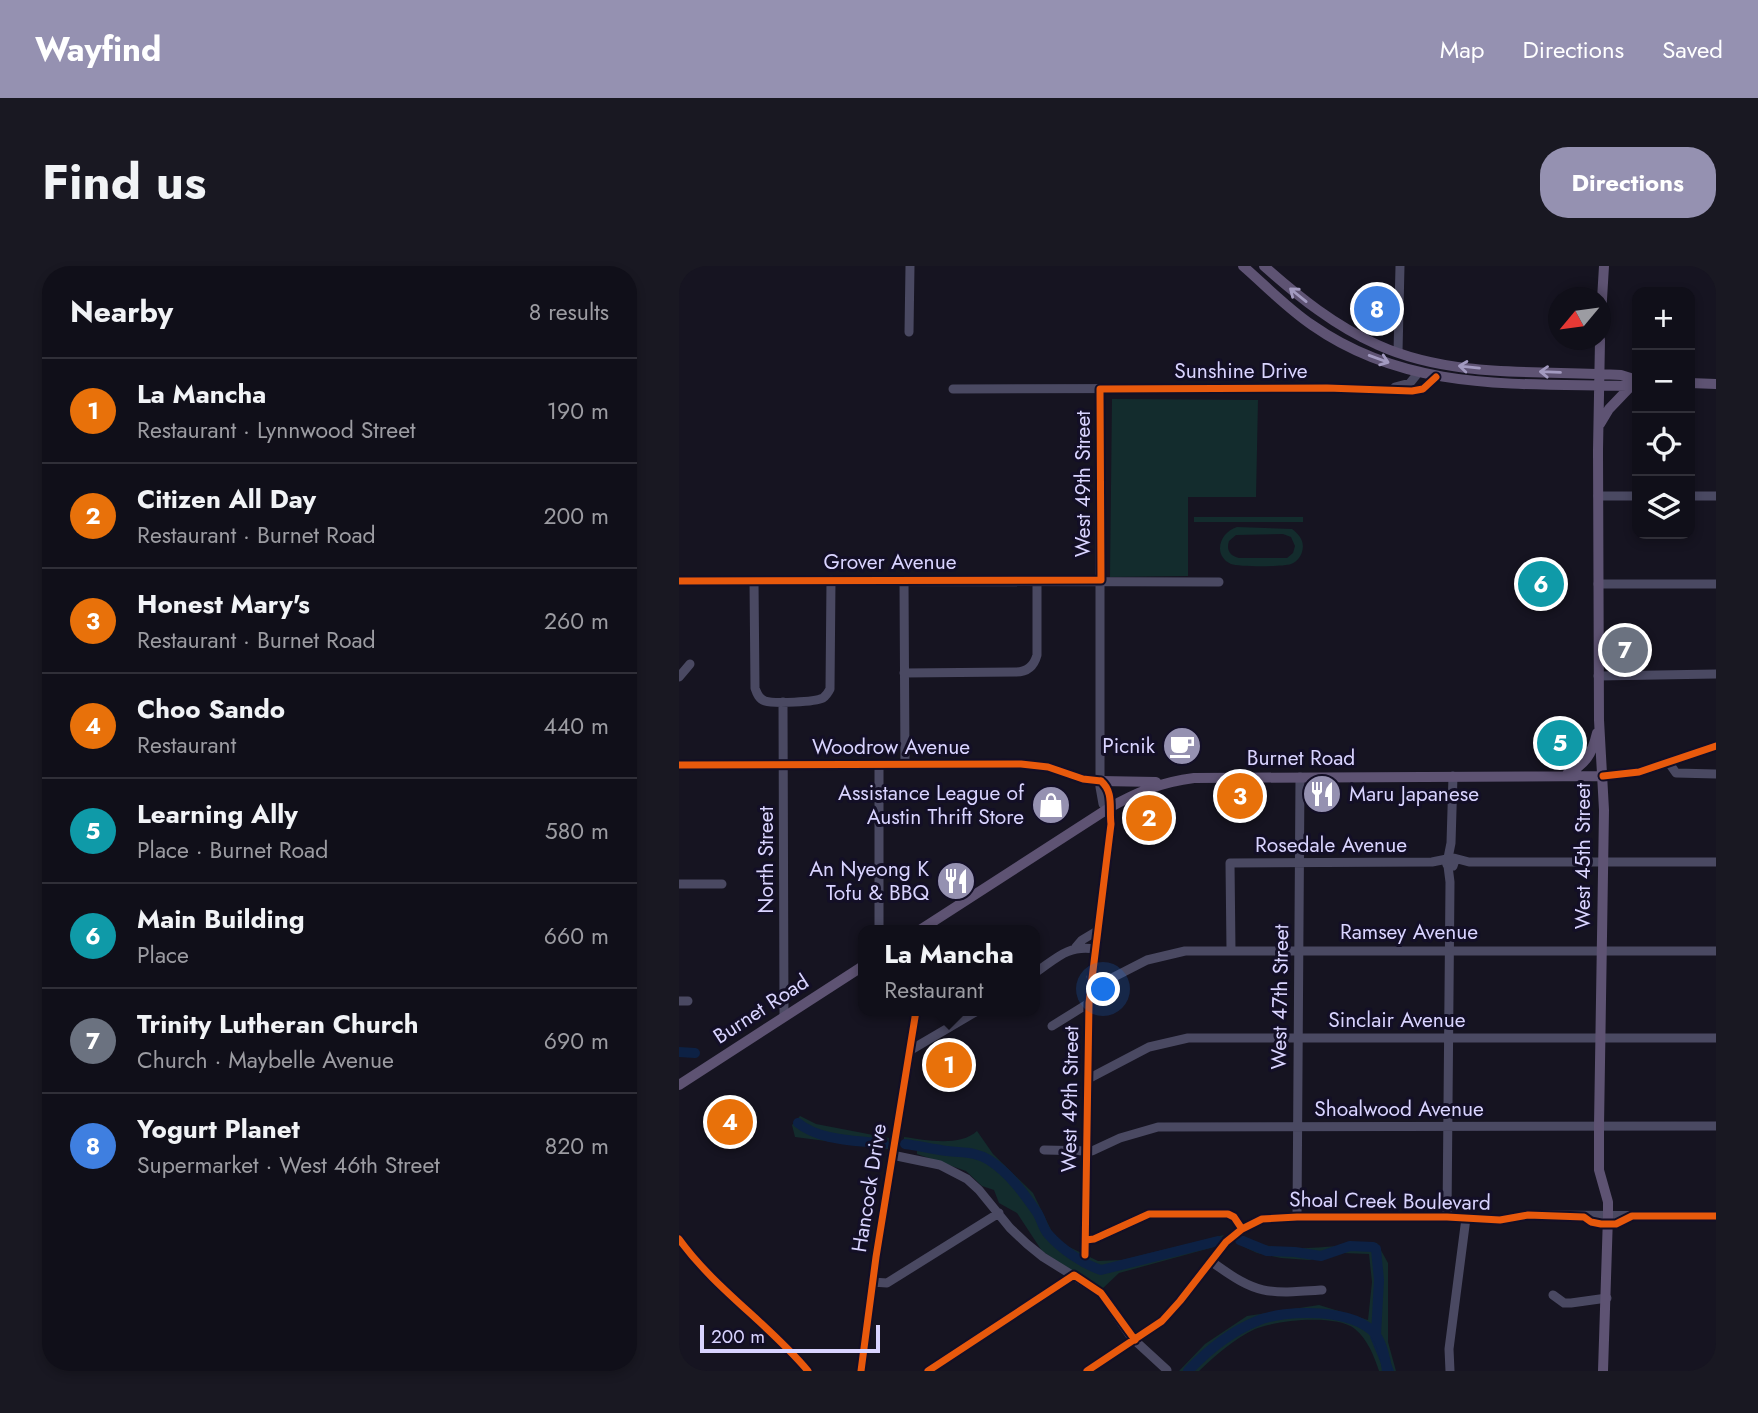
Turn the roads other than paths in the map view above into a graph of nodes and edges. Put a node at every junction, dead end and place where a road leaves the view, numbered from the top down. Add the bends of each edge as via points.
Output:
1 (910, 266) edge
2 (1243, 266) edge
3 (1264, 266) edge
4 (1400, 266) edge
5 (1604, 266) edge
6 (1603, 287) edge
7 (1334, 322) junction
8 (909, 331) dead end
9 (1326, 333) junction
10 (1397, 350) junction
11 (1600, 352) joint
12 (1438, 363) junction
13 (1418, 373) junction
14 (1621, 375) junction
15 (1436, 377) junction
16 (1599, 379) junction
17 (1632, 381) edge
18 (1632, 383) edge
19 (1695, 383) edge
20 (1716, 384) edge
21 (1632, 386) edge
22 (953, 389) dead end
23 (1100, 389) junction
24 (1383, 389) junction
25 (1598, 426) junction
26 (1598, 496) junction
27 (1632, 496) edge
28 (1695, 496) edge
29 (1716, 496) edge
30 (831, 580) junction
31 (904, 580) junction
32 (1037, 580) junction
33 (1101, 580) junction
34 (679, 581) edge
35 (754, 581) junction
36 (1219, 582) dead end
37 (1598, 584) junction
38 (1716, 584) edge
39 (690, 664) dead end
40 (904, 673) junction
41 (1716, 674) edge
42 (1598, 676) junction
43 (679, 677) edge
44 (783, 702) junction
45 (1599, 723) junction
46 (1716, 747) edge
47 (1669, 763) junction
48 (879, 764) junction
49 (905, 764) junction
50 (679, 765) edge
51 (783, 765) junction
52 (1716, 774) edge
53 (1565, 775) junction
54 (1453, 776) junction
55 (1603, 776) junction
56 (1300, 777) junction
57 (1101, 781) junction
58 (1166, 782) junction
59 (1109, 808) junction
60 (1451, 862) junction
61 (1603, 862) junction
62 (1716, 862) edge
63 (1300, 863) junction
64 (679, 884) edge
65 (722, 884) dead end
66 (879, 925) edge
67 (931, 925) edge
68 (1097, 931) junction
69 (1076, 947) junction
70 (1095, 949) junction
71 (1231, 950) junction
72 (1298, 950) junction
73 (1450, 950) junction
74 (1601, 950) junction
75 (1716, 951) edge
76 (858, 969) edge
77 (1040, 970) edge
78 (1091, 977) junction
79 (1108, 980) junction
80 (1089, 998) junction
81 (915, 1016) edge
82 (968, 1016) edge
83 (784, 1017) junction
84 (1052, 1026) dead end
85 (1448, 1037) junction
86 (1297, 1038) junction
87 (1600, 1038) junction
88 (1716, 1038) edge
89 (909, 1051) junction
90 (1088, 1079) junction
91 (679, 1085) edge
92 (1447, 1126) junction
93 (1599, 1126) junction
94 (1716, 1126) edge
95 (1296, 1127) junction
96 (1044, 1150) dead end
97 (1086, 1151) junction
98 (892, 1155) junction
99 (999, 1213) junction
100 (1608, 1216) junction
101 (1716, 1216) edge
102 (1297, 1217) junction
103 (1447, 1217) junction
104 (1466, 1218) junction
105 (1242, 1229) junction
106 (679, 1239) edge
107 (1086, 1240) junction
108 (1085, 1255) dead end
109 (1212, 1262) junction
110 (1074, 1275) junction
111 (872, 1282) junction
112 (1322, 1290) dead end
113 (1553, 1295) dead end
114 (1607, 1298) junction
115 (1135, 1340) junction
116 (1167, 1370) edge
117 (808, 1371) edge
118 (861, 1371) edge
119 (928, 1371) edge
120 (1087, 1371) edge
121 (1450, 1371) edge
122 (1604, 1371) edge

1 - 8 street
2 - 9 main road
7 -> 3 main road
4 - 10 street
5 - 6 main road
7 - 9 main road
7 - 10 main road
9 -> 13 main road via 1359,352
10 - 12 main road
11 - 14 main road
11 - 16 main road, West 45th Street
12 - 13 main road
16 -> 12 main road
13 - 15 main road
13 - 24 street, Sunshine Drive via 1407,385
14 - 16 main road
14 - 17 main road
15 - 16 main road via 1468,382
15 - 24 street, Sunshine Drive via 1419,391
16 - 18 main road
16 - 25 main road, West 45th Street
19 - 20 main road
21 - 25 main road
22 - 23 street, Sunshine Drive
23 - 24 street, Sunshine Drive
23 - 33 street, West 49th Street
25 - 26 main road, West 45th Street
26 - 27 street
26 - 37 main road, West 45th Street
28 - 29 street
30 - 31 street, Grover Avenue
30 - 35 street, Grover Avenue
30 - 44 street via 830,689 818,700
31 - 32 street, Grover Avenue
31 - 40 street
32 - 33 street, Grover Avenue
32 - 40 street via 1037,655 1032,666 1020,672
33 - 36 street, Grover Avenue
33 - 57 street, West 49th Street
34 - 35 street, Grover Avenue
35 - 44 street via 754,685 763,701
37 - 38 street
37 - 42 main road, West 45th Street
39 - 43 street
40 - 49 street
41 - 42 street
42 - 45 main road, West 45th Street
44 - 51 street, North Street
45 - 53 main road via 1590,757
45 - 55 main road, West 45th Street
46 - 47 street, Burnet Road
47 - 52 street via 1676,773
47 - 55 street, Burnet Road
48 - 49 street, Woodrow Avenue
48 - 51 street, Woodrow Avenue
48 - 66 street
49 - 57 street, Woodrow Avenue via 1021,764
50 - 51 street, Woodrow Avenue
51 - 83 street, North Street
53 - 54 main road, Burnet Road
53 - 55 main road, Burnet Road
54 - 56 main road, Burnet Road
54 - 60 street
55 - 61 main road, West 45th Street
56 - 58 main road, Burnet Road
56 - 63 street, West 47th Street
57 - 58 main road
57 - 59 street, West 49th Street via 1103,803
58 - 59 main road, Burnet Road
59 - 67 main road, Burnet Road
59 - 68 street, West 49th Street via 1111,824
60 - 61 street, Rosedale Avenue
60 - 63 street, Rosedale Avenue
60 - 73 street
61 - 62 street, Rosedale Avenue
61 - 74 main road, West 45th Street
63 - 71 street, Rosedale Avenue via 1230,863
63 - 72 street, West 47th Street
64 - 65 street
68 - 69 street
68 - 70 street, West 49th Street
69 - 70 street
69 - 77 street
70 - 78 street, West 49th Street
71 - 72 street, Ramsey Avenue
71 - 79 street, Ramsey Avenue via 1167,953
72 - 73 street, Ramsey Avenue
72 - 86 street, West 47th Street
73 - 74 street, Ramsey Avenue
73 - 85 street
74 - 75 street, Ramsey Avenue
74 - 87 main road, West 45th Street
76 - 83 main road, Burnet Road
78 - 79 street
78 - 80 street, West 49th Street
79 - 80 street, Ramsey Avenue
80 - 84 street, Ramsey Avenue
80 - 90 street, West 49th Street
81 - 89 street, Hancock Drive
82 - 89 street
83 - 91 main road, Burnet Road
85 - 86 street, Sinclair Avenue
85 - 87 street, Sinclair Avenue
85 - 92 street
86 - 90 street, Sinclair Avenue via 1168,1041 1136,1052
86 - 95 street, West 47th Street
87 - 88 street, Sinclair Avenue
87 - 93 main road, West 45th Street
89 - 98 street, Hancock Drive
90 - 97 street, West 49th Street
92 - 93 street, Shoalwood Avenue
92 - 95 street, Shoalwood Avenue
92 - 103 street
93 - 94 street, Shoalwood Avenue
93 - 100 main road, West 45th Street via 1599,1170
95 - 97 street, Shoalwood Avenue via 1159,1127
95 - 102 street, West 47th Street
96 - 97 street
97 - 107 street, West 49th Street
98 - 99 street via 958,1173
98 - 111 street, Hancock Drive
99 - 110 street via 1035,1251
99 - 111 street via 887,1283
100 - 101 street, Shoal Creek Boulevard
100 - 104 street, Shoal Creek Boulevard
100 - 114 main road, West 45th Street
102 - 103 street, Shoal Creek Boulevard
102 - 105 street, Shoal Creek Boulevard via 1262,1219
103 - 104 street, Shoal Creek Boulevard
104 - 121 street
105 - 107 street via 1228,1214 1149,1214
105 - 109 street, Shoal Creek Boulevard
106 - 117 street
107 - 108 street, West 49th Street
109 - 112 street via 1256,1289
109 - 115 street, Shoal Creek Boulevard via 1169,1314
110 - 115 street via 1101,1293
110 - 119 street
111 - 118 street, Hancock Drive
113 - 114 street via 1564,1303
114 - 122 main road, West 45th Street
115 - 116 street
115 - 120 street, Shoal Creek Boulevard

